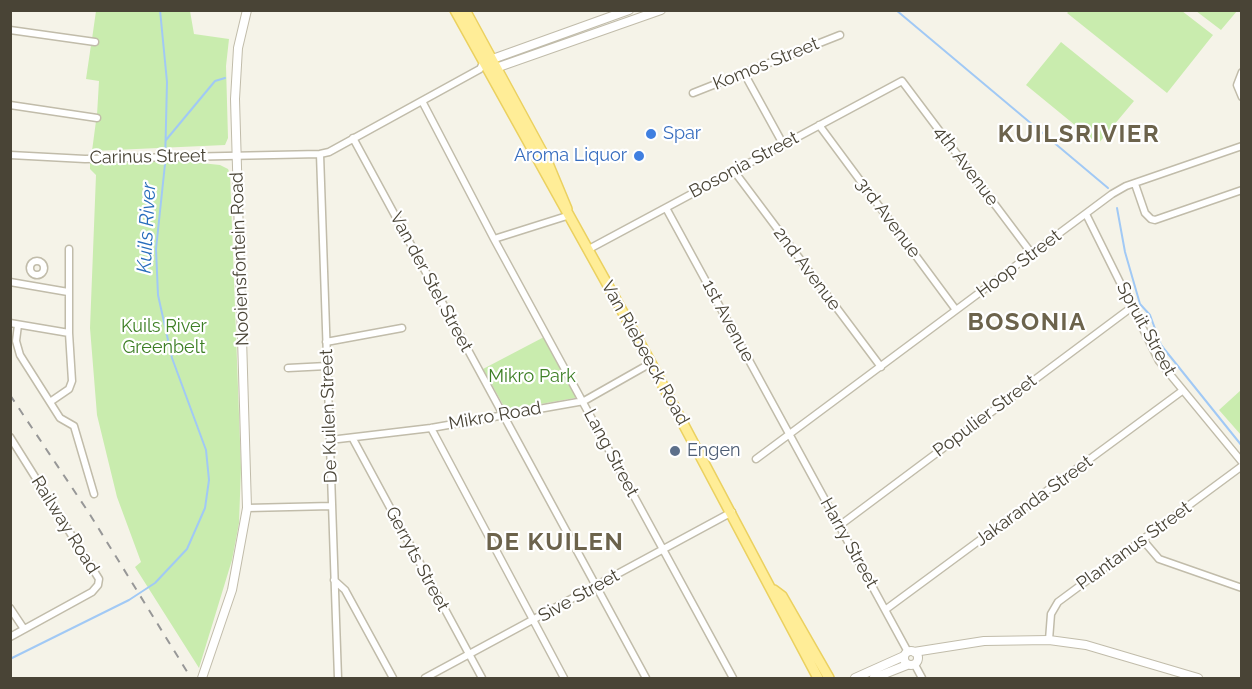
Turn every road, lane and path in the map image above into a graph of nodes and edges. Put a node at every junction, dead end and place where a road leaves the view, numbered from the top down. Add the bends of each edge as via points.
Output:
1 (247, 10) edge
2 (454, 10) edge
3 (465, 10) edge
4 (629, 10) edge
5 (661, 10) edge
6 (10, 30) edge
7 (840, 35) dead end
8 (94, 42) dead end
9 (488, 66) junction
10 (1242, 72) edge
11 (744, 73) junction
12 (899, 81) joint
13 (693, 93) dead end
14 (1242, 97) edge
15 (422, 101) junction
16 (10, 105) edge
17 (97, 118) dead end
18 (819, 125) junction
19 (353, 138) junction
20 (783, 144) junction
21 (1242, 146) edge
22 (320, 154) junction
23 (10, 155) edge
24 (236, 155) junction
25 (734, 171) junction
26 (1135, 183) junction
27 (1242, 190) edge
28 (666, 208) junction
29 (569, 213) junction
30 (1086, 214) junction
31 (494, 239) junction
32 (69, 249) dead end
33 (589, 249) junction
34 (1032, 254) junction
35 (36, 275) dead end
36 (10, 282) edge
37 (33, 286) junction
38 (68, 292) junction
39 (1132, 307) junction
40 (956, 310) junction
41 (10, 323) edge
42 (18, 325) junction
43 (402, 328) dead end
44 (69, 333) junction
45 (326, 342) junction
46 (651, 363) junction
47 (327, 366) junction
48 (881, 367) junction
49 (288, 368) dead end
50 (1182, 391) junction
51 (584, 401) junction
52 (51, 402) junction
53 (504, 415) junction
54 (431, 428) junction
55 (790, 435) junction
56 (10, 437) edge
57 (353, 439) junction
58 (330, 440) junction
59 (756, 459) dead end
60 (1242, 464) edge
61 (94, 494) dead end
62 (332, 506) junction
63 (247, 508) junction
64 (732, 512) junction
65 (839, 526) junction
66 (1142, 539) junction
67 (663, 550) junction
68 (334, 580) junction
69 (596, 586) junction
70 (1242, 588) edge
71 (774, 591) junction
72 (10, 608) edge
73 (885, 610) junction
74 (533, 621) junction
75 (24, 629) junction
76 (10, 637) edge
77 (1050, 640) junction
78 (469, 655) junction
79 (911, 658) junction
80 (202, 678) edge
81 (338, 678) edge
82 (393, 678) edge
83 (425, 678) edge
84 (482, 678) edge
85 (564, 678) edge
86 (646, 678) edge
87 (733, 678) edge
88 (819, 678) edge
89 (829, 678) edge
90 (855, 678) edge
91 (874, 678) edge
92 (922, 678) edge
93 (1198, 678) edge

1 - 24 street, Nooiensfontein Road via 236,64
2 - 9 main road, Van Riebeeck Road
3 - 9 main road, Van Riebeeck Road
4 - 9 street, Carinus Street
5 - 9 street, Carinus Street
6 - 8 street
7 - 11 street, Komos Street
9 - 15 street, Carinus Street
9 - 29 main road, Van Riebeeck Road via 547,161
10 - 14 street via 1237,85
11 - 13 street, Komos Street
11 - 20 street
12 - 18 street, Bosonia Street
12 - 34 street, 4th Avenue via 905,82
15 - 19 street, Carinus Street
15 - 31 street, Lang Street
16 - 17 street
18 - 20 street, Bosonia Street
18 - 40 street, 3rd Avenue
19 - 22 street, Carinus Street
19 - 53 street, Van der Stel Street
20 - 25 street, Bosonia Street
21 - 26 street, Hoop Street
22 - 24 street, Carinus Street
22 - 45 street, De Kuilen Street
23 - 24 street, Carinus Street via 85,159
24 - 63 street, Nooiensfontein Road
25 - 28 street, Bosonia Street
25 - 48 street, 2nd Avenue
26 - 27 street via 1145,213 1151,219
26 - 30 street, Hoop Street via 1112,194
28 - 33 street, Bosonia Street
28 - 55 street, 1st Avenue
29 - 31 street
29 - 33 main road, Van Riebeeck Road
30 - 34 street, Hoop Street
30 - 39 street, Spruit Street
31 - 51 street, Lang Street
32 - 38 street
33 - 46 main road, Van Riebeeck Road
34 - 40 street, Hoop Street
35 - 37 street
36 - 37 street
37 - 38 street
38 - 44 street
39 - 50 street, Spruit Street via 1160,362
39 - 65 street, Populier Street
40 - 48 street, Hoop Street
41 - 42 street
42 - 44 street
42 - 52 street via 16,341 20,355
43 - 45 street
44 - 52 street via 72,385
45 - 47 street, De Kuilen Street
46 - 51 street, Mikro Road
46 - 64 main road, Van Riebeeck Road
47 - 49 street
47 - 58 street, De Kuilen Street
48 - 55 street, Hoop Street
50 - 60 street, Spruit Street
50 - 73 street, Jakaranda Street
51 - 53 street, Mikro Road
51 - 67 street, Lang Street
52 - 61 street via 62,421 74,426
53 - 54 street, Mikro Road
53 - 69 street, Van der Stel Street
54 - 57 street, Mikro Road
54 - 74 street
55 - 59 street, Hoop Street
55 - 65 street, Harry Street
56 - 75 street, Railway Road via 99,582 92,592
57 - 58 street, Mikro Road
57 - 78 street, Gerryts Street
58 - 62 street, De Kuilen Street
60 - 66 street, Plantanus Street
62 - 63 street
62 - 68 street, De Kuilen Street
63 - 80 street, Nooiensfontein Road via 238,567
64 - 67 street, Sive Street
64 - 71 main road, Van Riebeeck Road
65 - 73 street, Harry Street
66 - 70 street via 1159,560
66 - 77 street, Plantanus Street via 1058,602 1051,614
67 - 69 street, Sive Street
67 - 87 street, Lang Street
68 - 81 street, De Kuilen Street
68 - 82 street via 345,590
69 - 74 street, Sive Street
69 - 86 street, Van der Stel Street
71 - 88 main road, Van Riebeeck Road
71 - 89 main road, Van Riebeeck Road via 782,596
72 - 75 street
73 - 79 street, Harry Street
74 - 78 street, Sive Street
74 - 85 street
75 - 76 street
77 - 79 street via 984,641
77 - 93 street via 1086,645
78 - 83 street, Sive Street
78 - 84 street, Gerryts Street
79 - 90 street
79 - 91 street
79 - 92 street, Harry Street

